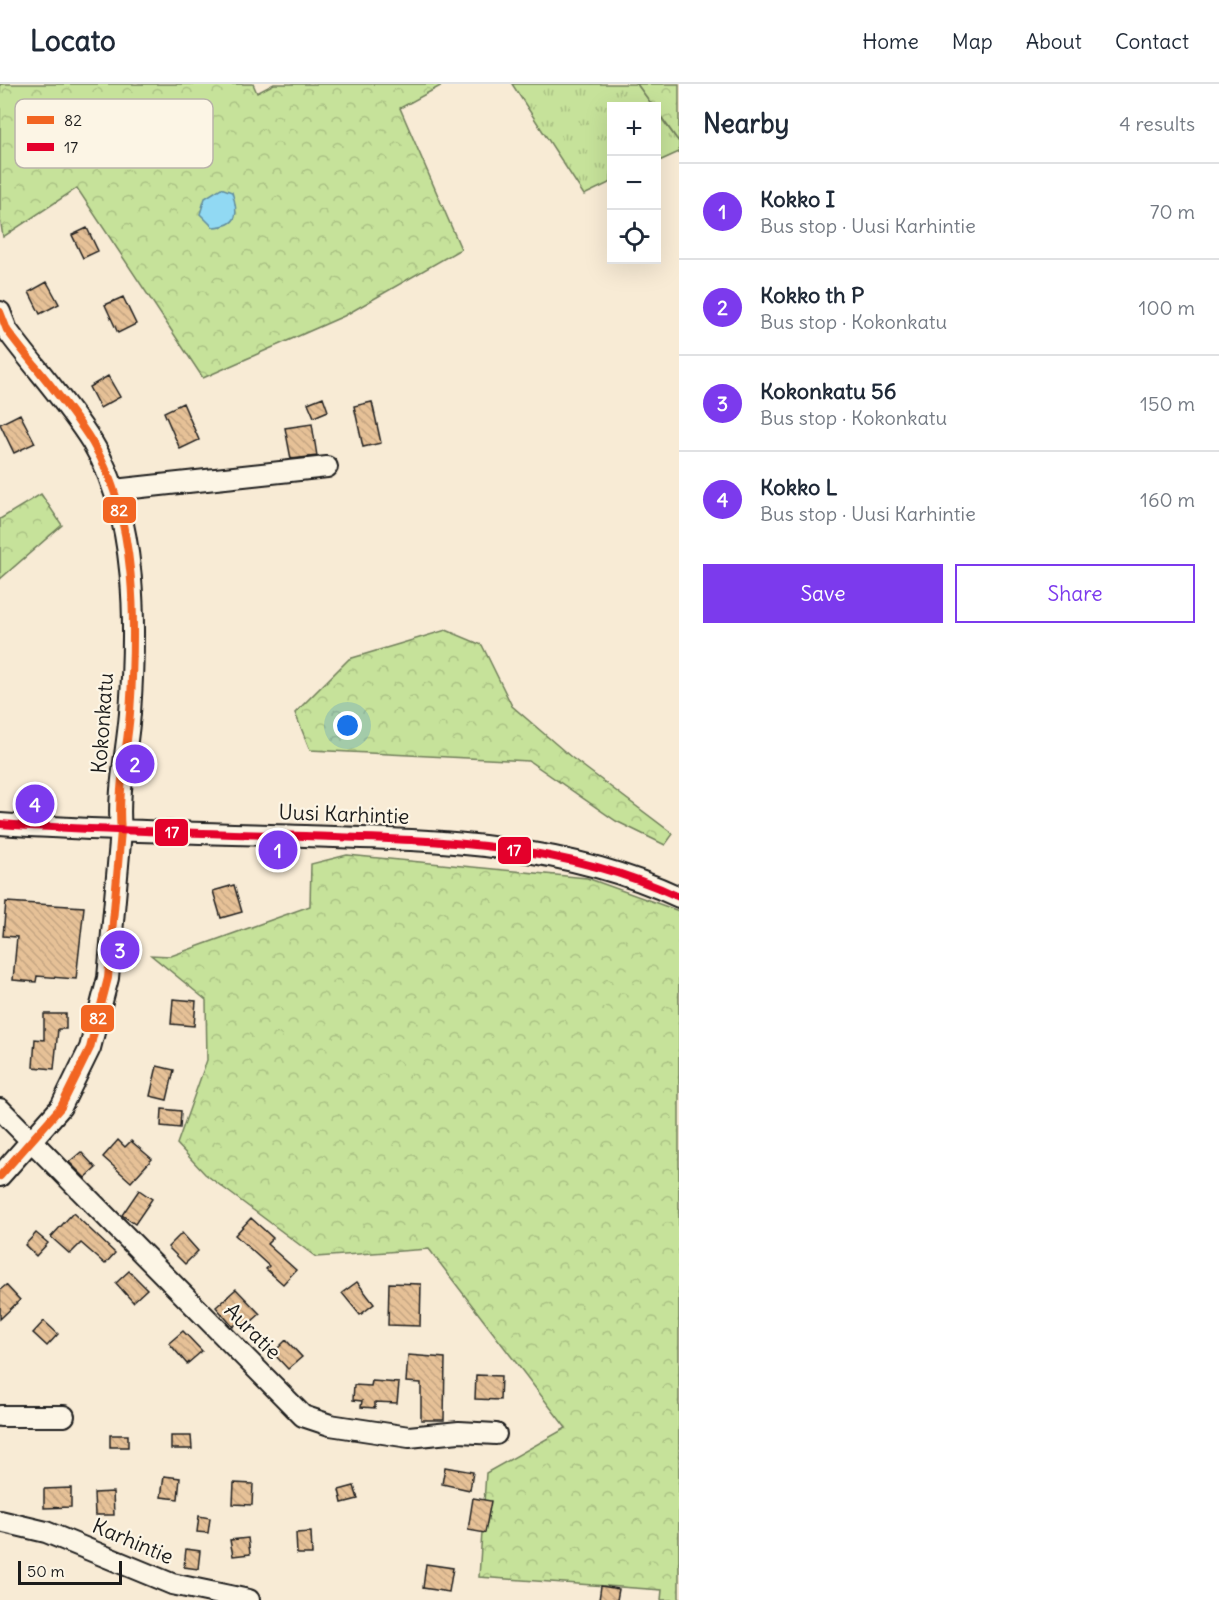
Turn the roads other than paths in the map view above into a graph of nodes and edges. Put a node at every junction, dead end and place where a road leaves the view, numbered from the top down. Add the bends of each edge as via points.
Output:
1 (0, 312) edge
2 (327, 467) dead end
3 (114, 490) junction
4 (0, 824) edge
5 (121, 831) junction
6 (679, 897) edge
7 (0, 1109) edge
8 (32, 1141) junction
9 (0, 1176) edge
10 (0, 1416) edge
11 (64, 1416) dead end
12 (496, 1434) dead end
13 (0, 1521) edge
14 (249, 1600) edge

1 - 3 street, Kokonkatu via 7,330 90,440
2 - 3 street
3 - 5 street, Kokonkatu via 123,523 132,594 130,712 119,811
4 - 5 street, Uusi Karhintie
5 - 6 street, Uusi Karhintie via 442,841 534,852 592,866
5 - 8 street, Kokonkatu via 108,978 90,1048 61,1107
7 - 8 street, Auratie
8 - 9 street, Kokonkatu
8 - 12 street, Auratie via 303,1416 330,1425 409,1437 459,1432
10 - 11 street
13 - 14 street, Karhintie via 74,1542 172,1584

